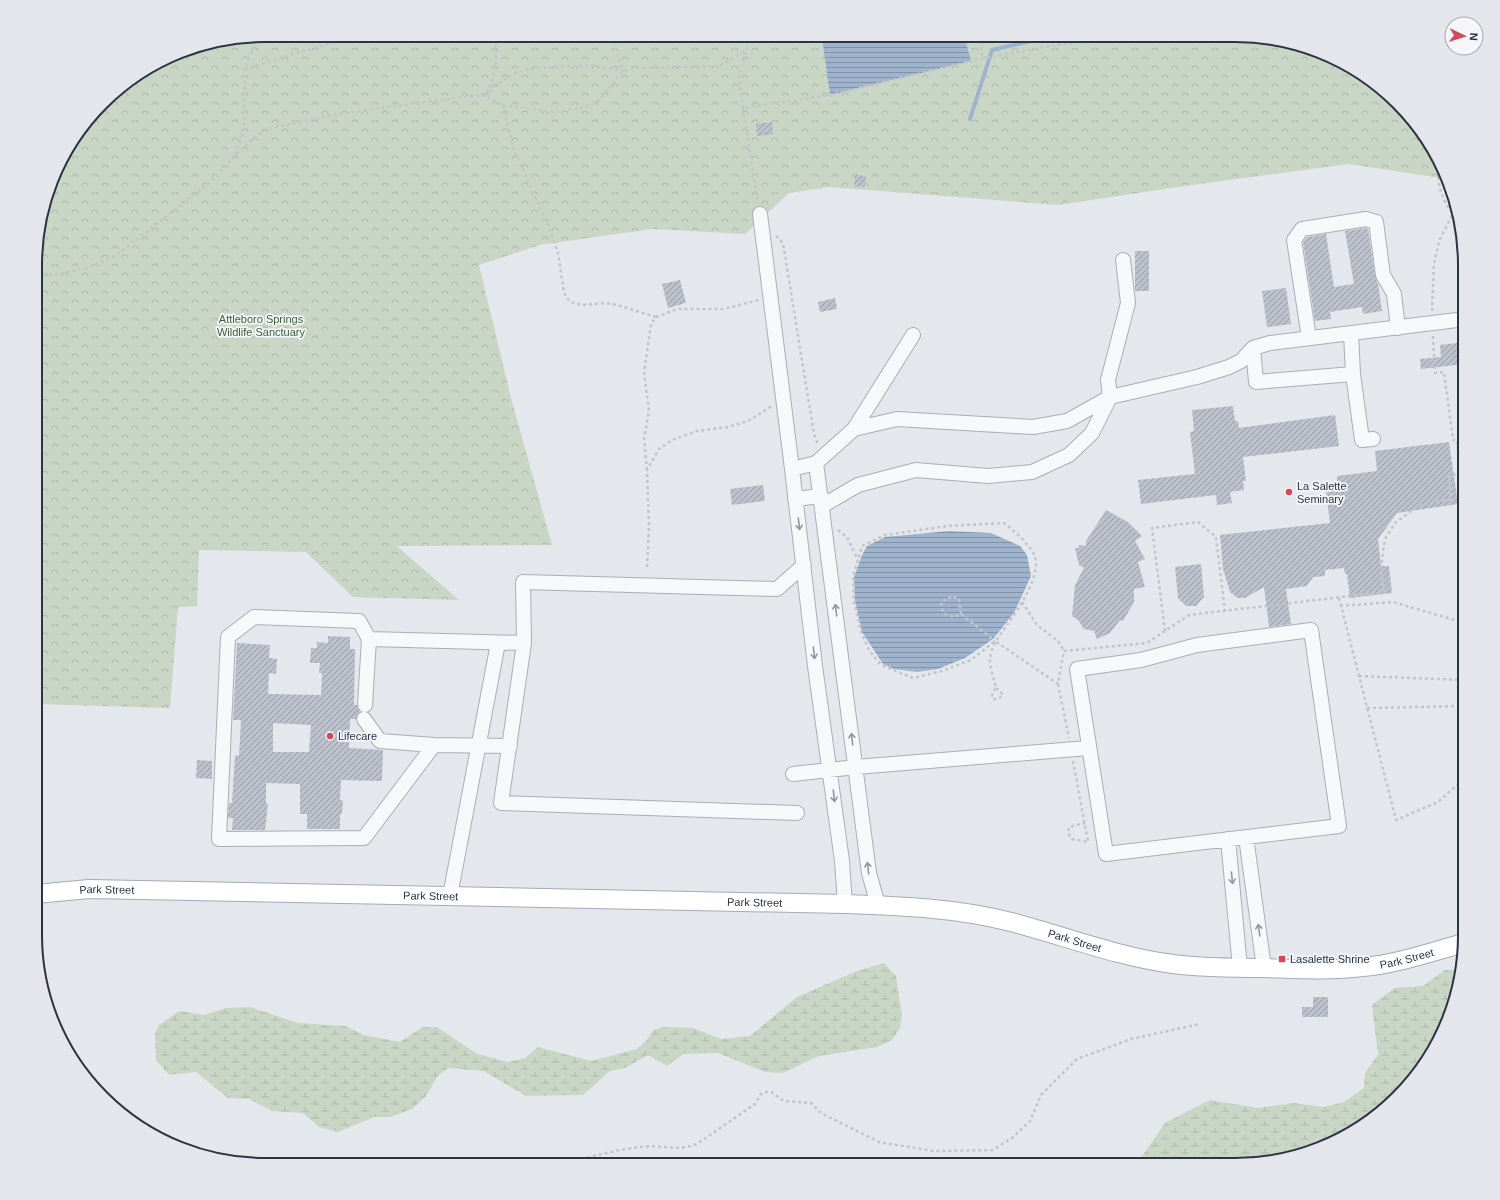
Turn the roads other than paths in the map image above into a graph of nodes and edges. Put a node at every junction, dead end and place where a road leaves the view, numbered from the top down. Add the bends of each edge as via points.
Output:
1 (760, 214) road end
2 (1123, 260) dead end
3 (1458, 320) edge
4 (1398, 328) junction
5 (1351, 334) junction
6 (913, 335) dead end
7 (1309, 338) junction
8 (1253, 348) junction
9 (1353, 374) junction
10 (1110, 397) junction
11 (854, 429) junction
12 (1373, 439) dead end
13 (816, 463) junction
14 (792, 469) junction
15 (795, 499) junction
16 (822, 501) junction
17 (804, 565) junction
18 (369, 639) junction
19 (498, 643) junction
20 (524, 643) junction
21 (365, 705) dead end
22 (364, 720) dead end
23 (434, 745) junction
24 (478, 746) junction
25 (510, 746) junction
26 (1088, 748) junction
27 (856, 767) junction
28 (831, 770) junction
29 (793, 774) dead end
30 (797, 813) dead end
31 (1246, 837) junction
32 (1228, 839) junction
33 (42, 893) edge
34 (450, 896) junction
35 (845, 904) junction
36 (878, 905) junction
37 (1458, 945) edge
38 (1240, 968) junction
39 (1264, 968) junction

1 - 14 lane
2 - 10 lane via 1128,303 1108,380
3 - 4 lane
4 - 5 lane
4 - 7 lane via 1394,294 1383,275 1376,222 1366,219 1302,229 1294,240
5 - 7 lane
5 - 9 lane
6 - 11 lane
7 - 8 lane
8 - 9 lane via 1256,382
8 - 10 lane via 1241,361 1229,367
9 - 12 lane via 1362,440
10 - 11 lane via 1067,421 1033,427 897,419
10 - 16 lane via 1092,432 1069,454 1032,472 988,476 916,470 858,485
11 - 13 lane
13 - 14 lane
13 - 16 lane
14 - 15 lane
15 - 16 lane
15 -> 17 lane
27 -> 16 lane
17 - 20 lane via 777,589 523,582
17 -> 28 lane via 815,666
18 - 19 lane
18 - 21 lane
18 - 23 lane via 359,621 254,617 228,637 219,839 364,838
19 - 20 lane
19 - 24 lane
20 - 25 lane
22 - 23 lane via 380,741
23 - 24 lane
24 - 25 lane
24 - 34 lane
25 - 30 lane via 501,803
26 - 27 lane
26 - 31 lane via 1077,669 1141,660 1197,645 1311,630 1339,826
26 - 32 lane via 1106,854
27 - 28 lane
36 -> 27 lane via 869,873
28 - 29 lane
28 -> 35 lane
31 - 32 lane
39 -> 31 lane
32 -> 38 lane
33 - 34 main road, Park Street via 89,889
34 - 35 main road, Park Street
35 - 36 main road, Park Street
36 - 38 main road, Park Street via 963,912 1011,922 1130,956 1174,964
37 - 39 main road, Park Street via 1364,967 1327,970
38 - 39 main road, Park Street

